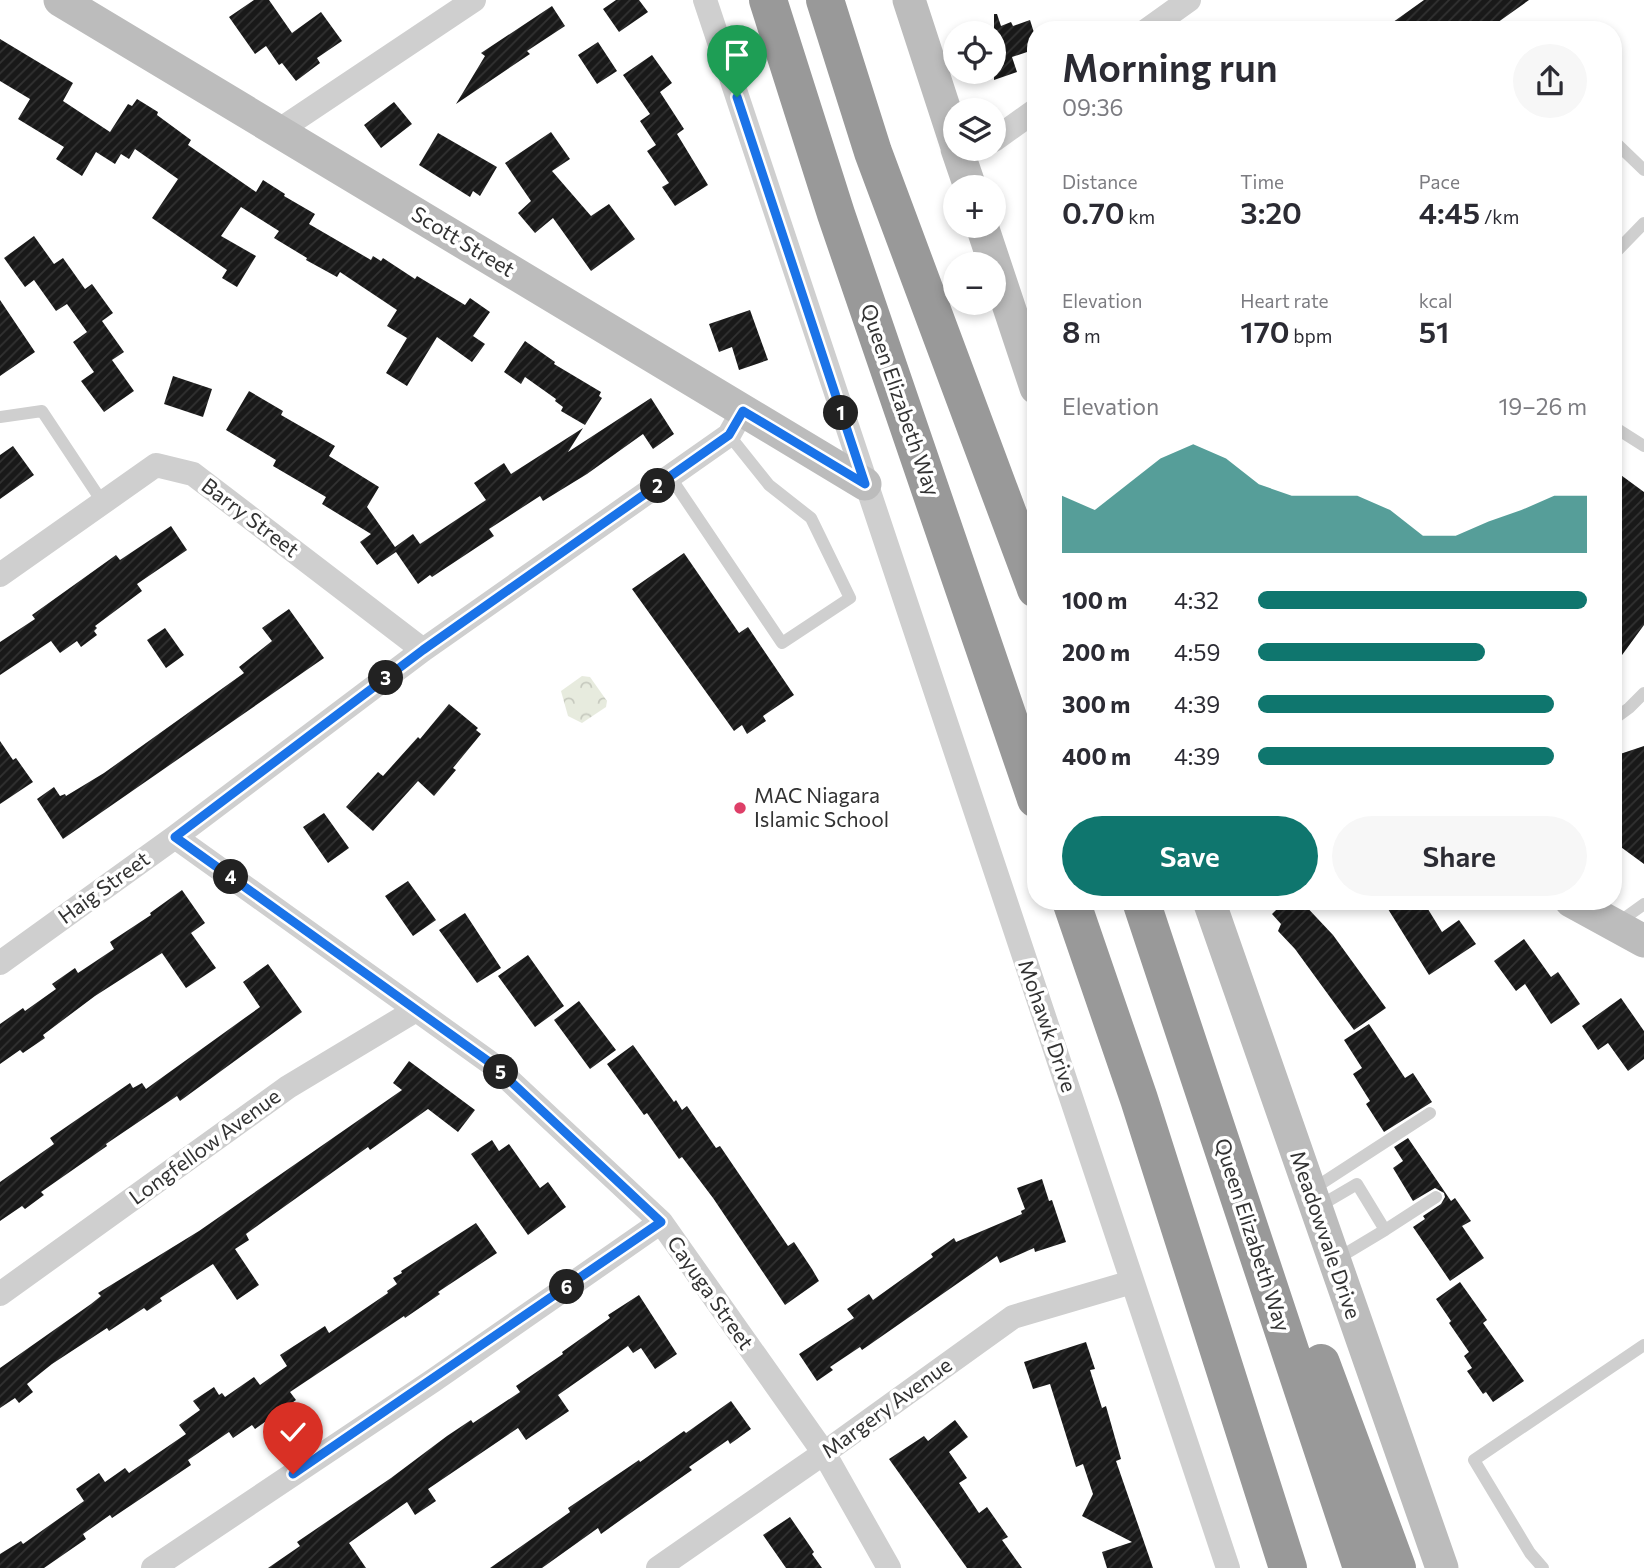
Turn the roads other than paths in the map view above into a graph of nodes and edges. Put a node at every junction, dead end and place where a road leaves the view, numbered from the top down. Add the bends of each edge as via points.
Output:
1 (60, 0) edge
2 (474, 0) edge
3 (705, 0) edge
4 (766, 0) edge
5 (825, 0) edge
6 (909, 0) edge
7 (1189, 0) edge
8 (1160, 21) edge
9 (944, 98) edge
10 (1027, 116) edge
11 (278, 131) junction
12 (1006, 131) edge
13 (1622, 149) edge
14 (1644, 170) edge
15 (1644, 223) edge
16 (986, 238) edge
17 (1622, 246) edge
18 (1027, 361) edge
19 (0, 416) edge
20 (736, 423) junction
21 (1622, 431) edge
22 (1644, 446) edge
23 (671, 478) junction
24 (865, 484) junction
25 (103, 503) junction
26 (1027, 565) edge
27 (0, 575) edge
28 (423, 650) junction
29 (1644, 692) edge
30 (1622, 713) edge
31 (1027, 773) edge
32 (175, 837) junction
33 (1644, 904) edge
34 (1074, 910) edge
35 (1145, 910) edge
36 (1212, 910) edge
37 (1587, 910) edge
38 (1614, 925) junction
39 (1644, 941) edge
40 (0, 963) edge
41 (416, 1010) junction
42 (1430, 1113) dead end
43 (1436, 1197) dead end
44 (1313, 1200) junction
45 (661, 1222) junction
46 (1385, 1230) junction
47 (1334, 1261) junction
48 (1132, 1282) junction
49 (1269, 1287) junction
50 (0, 1294) edge
51 (1644, 1345) edge
52 (824, 1453) junction
53 (153, 1568) edge
54 (658, 1568) edge
55 (889, 1568) edge
56 (1227, 1568) edge
57 (1288, 1568) edge
58 (1362, 1568) edge
59 (1397, 1568) edge
60 (1442, 1568) edge
61 (1543, 1568) edge

1 - 11 street, Scott Street
2 - 11 street
3 - 24 street, Mohawk Drive
4 - 31 highway, Queen Elizabeth Way
5 - 26 highway via 873,152
6 - 9 street
7 - 8 street
10 - 12 street
11 - 20 street, Scott Street
13 - 14 lane
15 - 17 lane
16 - 18 street
19 - 25 lane via 42,411
20 - 23 street, Haig Street
20 - 23 lane via 769,485 811,518 849,598 782,643
20 - 24 street, Scott Street
21 - 22 lane
23 - 28 street, Haig Street
24 - 48 street, Mohawk Drive
25 - 27 street, Barry Street
25 - 28 street, Barry Street via 156,465 193,474
28 - 32 street, Haig Street
29 - 30 lane
32 - 40 street, Haig Street
32 - 41 street, Cayuga Street
33 - 38 lane
34 - 57 highway
35 - 49 highway, Queen Elizabeth Way
36 - 44 street, Meadowvale Drive
37 - 38 street
38 - 39 street
41 - 45 street, Cayuga Street via 492,1064
41 - 50 street, Longfellow Avenue via 288,1087
42 - 44 lane
43 - 46 lane
44 - 46 lane via 1357,1184
44 - 47 street, Meadowvale Drive
45 - 52 street, Cayuga Street
45 - 53 street
46 - 47 lane
47 - 60 street, Meadowvale Drive
48 - 52 street, Margery Avenue via 1013,1317
48 - 56 street, Mohawk Drive
49 - 58 highway, Queen Elizabeth Way
49 - 59 highway via 1320,1361
51 - 61 lane via 1474,1461
52 - 54 street, Margery Avenue
52 - 55 street, Cayuga Street

